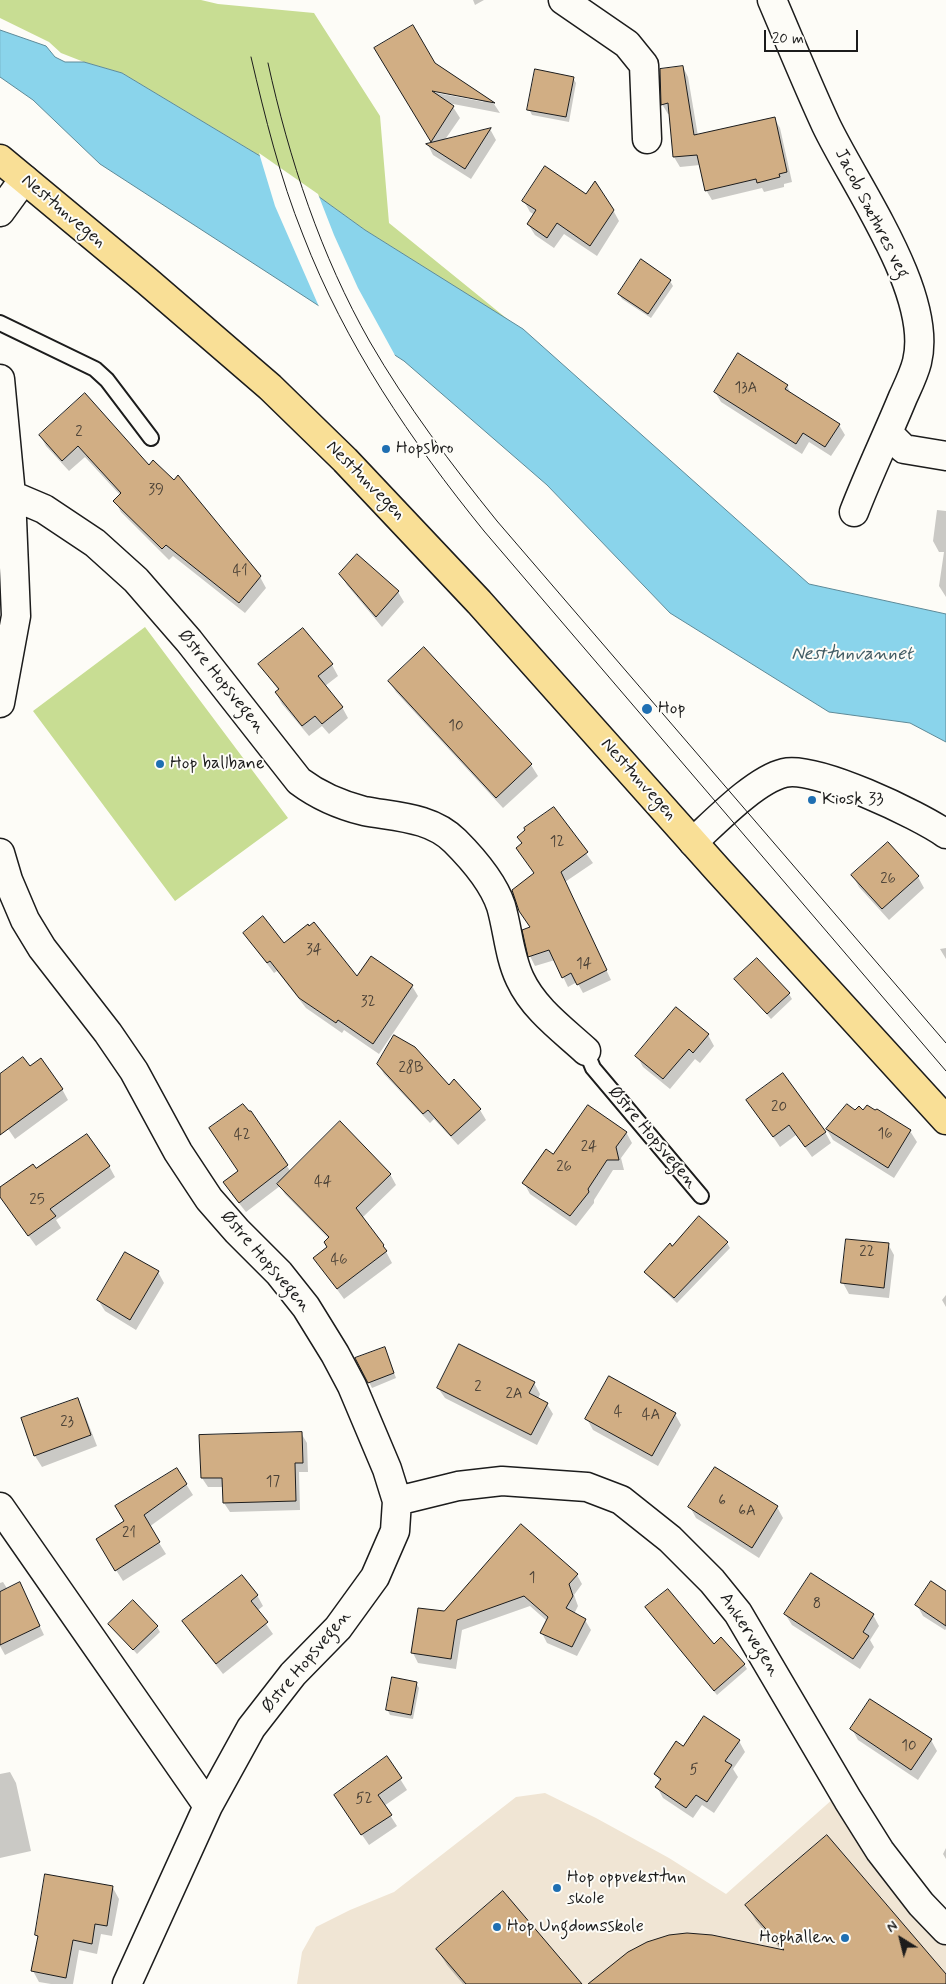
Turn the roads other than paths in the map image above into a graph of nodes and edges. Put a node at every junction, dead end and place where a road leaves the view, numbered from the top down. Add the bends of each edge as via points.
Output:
1 (563, 0) edge
2 (772, 0) edge
3 (647, 139) dead end
4 (0, 159) edge
5 (24, 179) junction
6 (0, 212) edge
7 (0, 323) edge
8 (0, 379) edge
9 (888, 433) junction
10 (151, 438) dead end
11 (946, 456) edge
12 (5, 490) edge
13 (854, 512) dead end
14 (0, 703) edge
15 (946, 834) edge
16 (693, 842) junction
17 (0, 853) edge
18 (4, 880) edge
19 (586, 1051) joint
20 (946, 1120) edge
21 (701, 1196) dead end
22 (397, 1501) junction
23 (0, 1508) edge
24 (208, 1806) junction
25 (946, 1930) edge
26 (127, 1984) edge

1 - 3 street via 628,44 644,65
2 - 9 street, Jacob Sæthres veg via 826,126 873,210 914,302 919,340 917,362
4 - 5 main road, Nesttunvegen
5 - 6 street
5 - 16 main road, Nesttunvegen via 270,387 345,460 479,602
7 - 10 lane via 95,369
8 - 12 street
9 - 11 street via 904,449
9 - 13 street, Jacob Sæthres veg
12 - 14 street via 16,616
12 - 19 street, Østre Hopsvegen via 44,508 95,543 136,580 189,641 299,781 339,804 420,820 454,840 492,888 500,905 511,954 532,1000
15 - 16 street via 879,799 828,779 800,772 784,772 755,788
16 - 20 main road, Nesttunvegen
17 - 18 street, Østre Hopsvegen
18 - 22 street, Østre Hopsvegen via 42,948 134,1071 178,1152 209,1199 279,1273 306,1307 352,1386
19 - 21 lane, Østre Hopsvegen via 593,1068
22 - 24 street, Østre Hopsvegen via 396,1531 375,1577 338,1628 293,1674 251,1728
22 - 25 street, Ankervegen via 458,1486 502,1481 587,1487 621,1500 670,1539 712,1581 738,1613 880,1851 921,1904
23 - 24 street
24 - 26 street, Østre Hopsvegen

